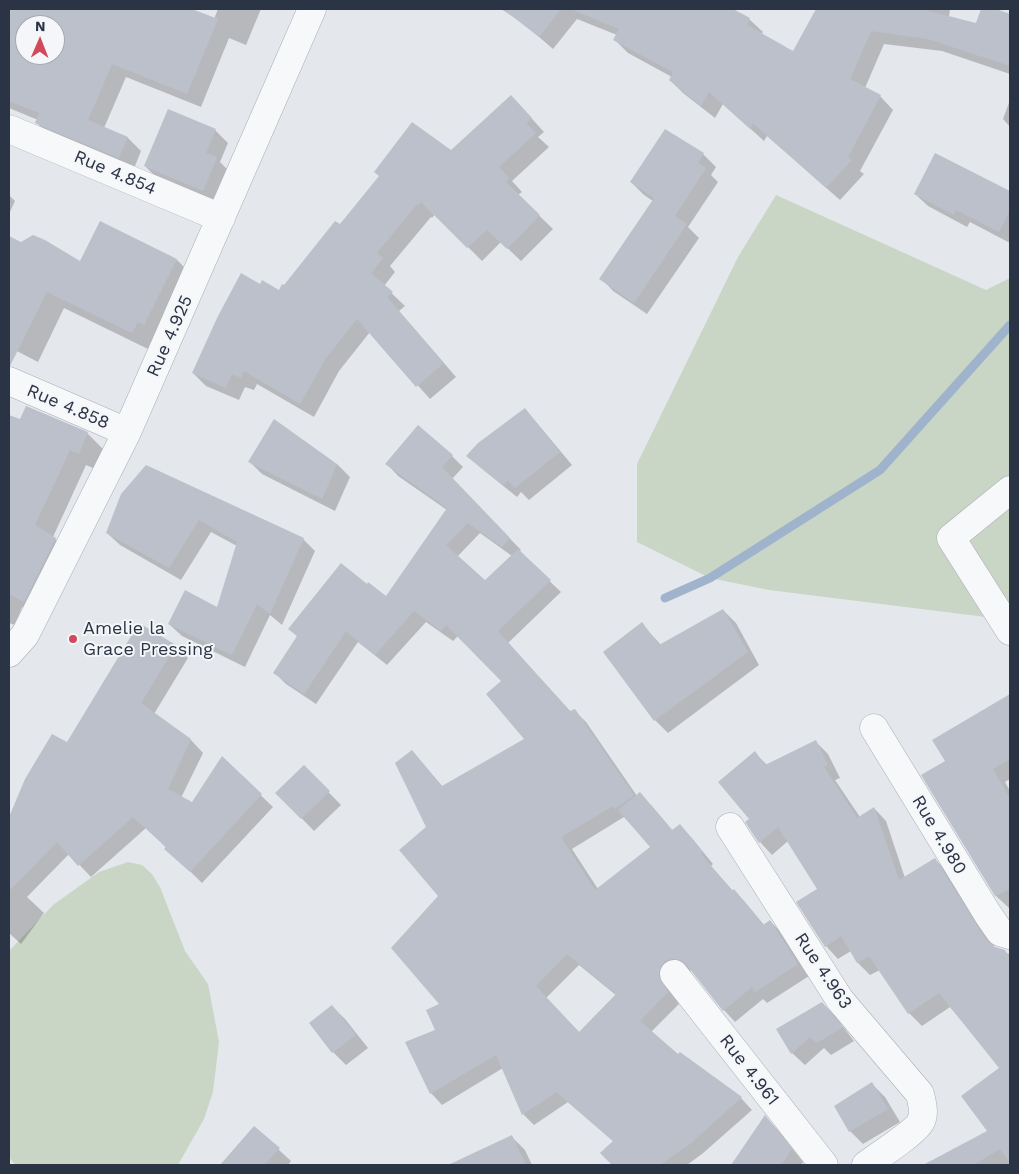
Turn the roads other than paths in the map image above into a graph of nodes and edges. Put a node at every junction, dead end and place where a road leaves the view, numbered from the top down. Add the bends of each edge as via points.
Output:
1 (303, 11) edge
2 (9, 129) edge
3 (221, 218) junction
4 (9, 382) edge
5 (128, 432) junction
6 (1010, 490) edge
7 (1010, 631) edge
8 (9, 653) edge
9 (874, 728) dead end
10 (730, 827) dead end
11 (1010, 935) edge
12 (674, 974) dead end
13 (824, 1165) edge
14 (866, 1165) edge

1 - 3 street, Rue 4.925
2 - 3 street, Rue 4.854
3 - 5 street, Rue 4.925
4 - 5 street, Rue 4.858
5 - 8 street, Rue 4.925 via 24,635
6 - 7 street via 951,538
9 - 11 street, Rue 4.980 via 987,913 1000,932
10 - 14 street, Rue 4.963 via 840,1000 920,1094 921,1122
12 - 13 street, Rue 4.961

